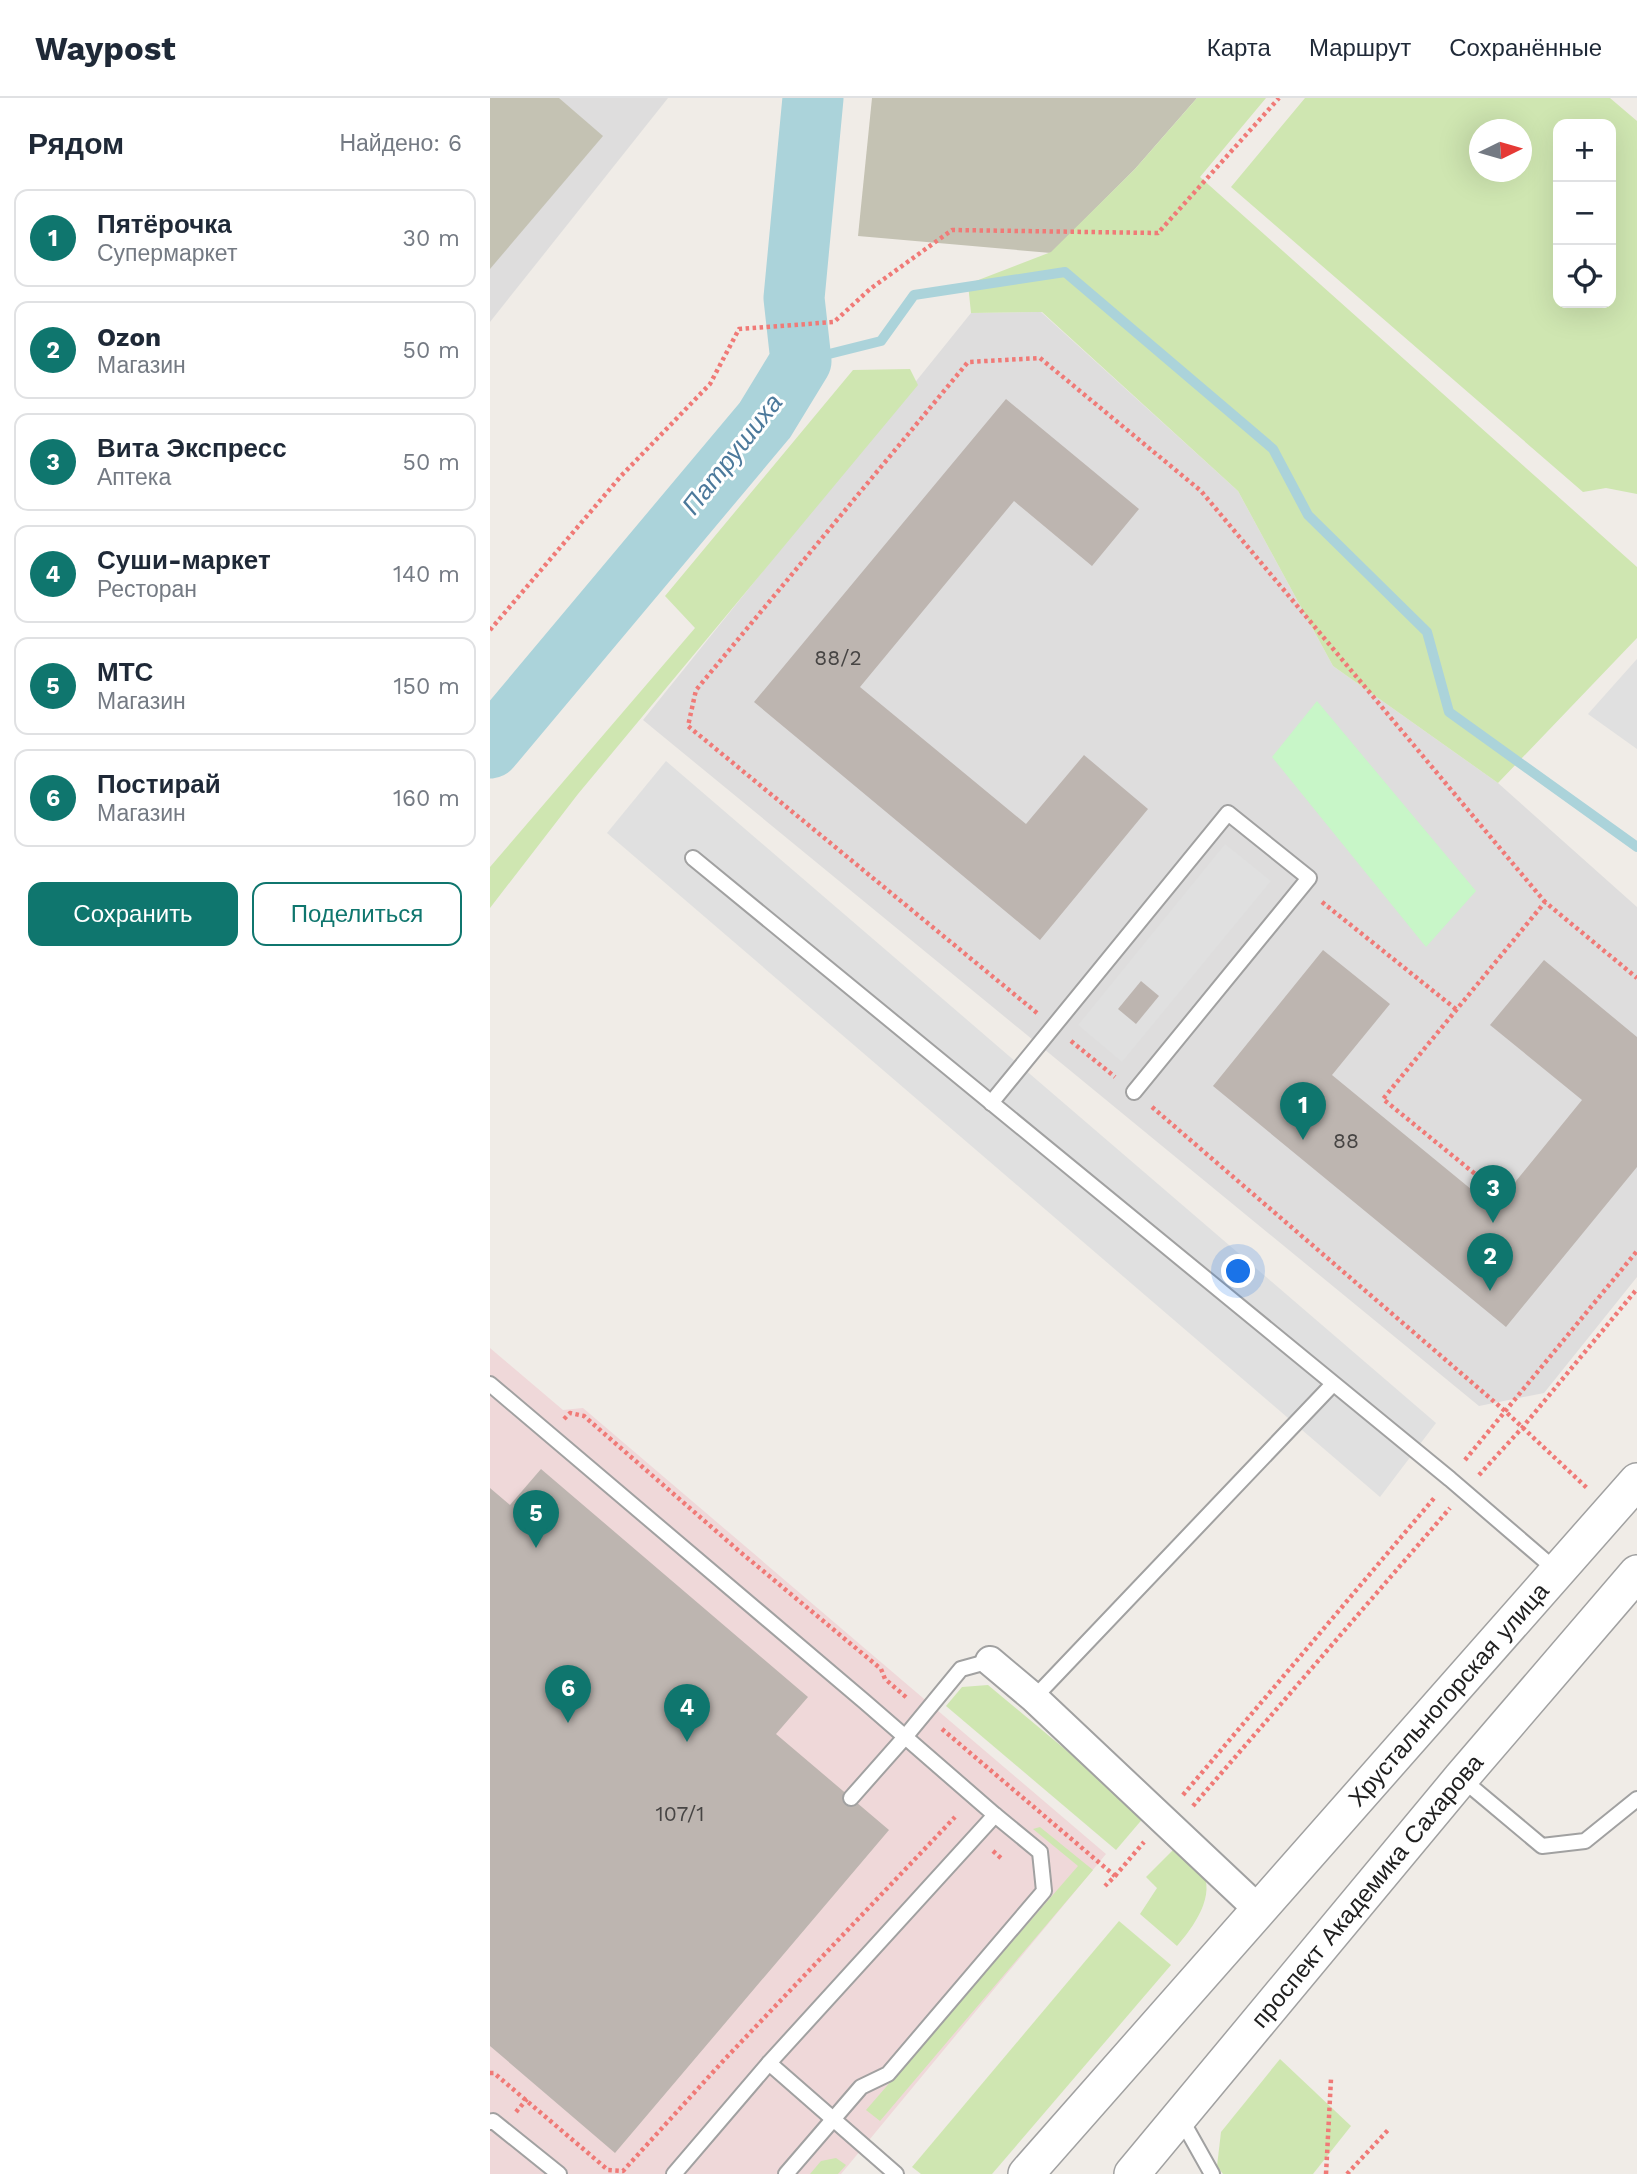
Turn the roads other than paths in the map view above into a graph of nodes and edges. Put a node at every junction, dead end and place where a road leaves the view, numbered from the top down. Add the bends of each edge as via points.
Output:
1 (693, 858) dead end
2 (1134, 1092) road end
3 (991, 1103) junction
4 (490, 1384) edge
5 (1333, 1384) junction
6 (1637, 1481) edge
7 (1558, 1572) junction
8 (1637, 1573) edge
9 (990, 1661) joint
10 (1034, 1698) junction
11 (905, 1737) junction
12 (1461, 1778) junction
13 (851, 1798) dead end
14 (1637, 1799) edge
15 (995, 1815) junction
16 (1259, 1910) junction
17 (769, 2063) junction
18 (1180, 2118) junction
19 (835, 2119) junction
20 (490, 2122) edge
21 (559, 2174) edge
22 (674, 2174) edge
23 (786, 2174) edge
24 (896, 2174) edge
25 (1026, 2174) edge
26 (1132, 2174) edge
27 (1212, 2174) edge

1 - 3 lane
2 - 3 lane via 1308,878 1228,813
3 - 5 lane
4 - 11 lane
5 - 7 lane
5 - 10 lane
6 - 7 street, Хрустальногорская улица
7 - 16 street, Хрустальногорская улица
8 - 12 street, проспект Академика Сахарова
9 - 10 street
9 - 11 lane via 961,1669
10 - 16 street
11 - 13 lane
11 - 15 lane
12 - 14 lane via 1542,1846 1585,1841
12 - 18 street, проспект Академика Сахарова
15 - 17 lane
15 - 19 lane via 1040,1852 1044,1891 888,2074 861,2087
16 - 25 street
17 - 19 lane
17 - 22 lane
18 - 26 street, проспект Академика Сахарова
18 - 27 lane
19 - 23 lane
19 - 24 lane
20 - 21 lane

